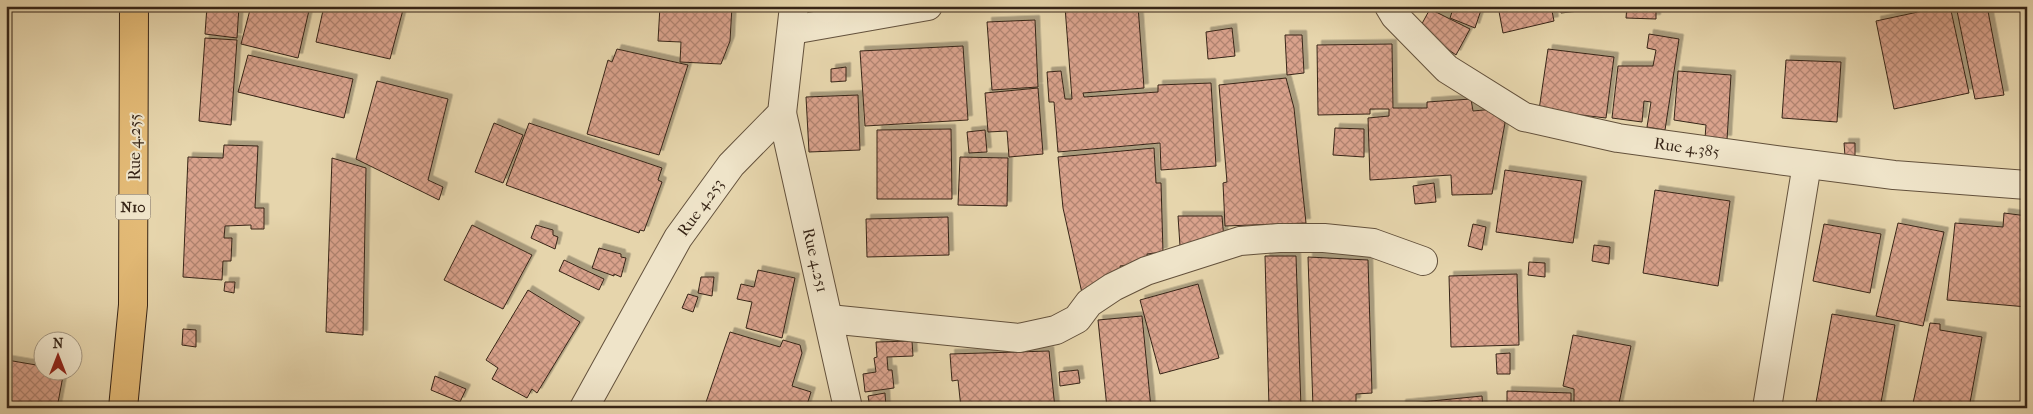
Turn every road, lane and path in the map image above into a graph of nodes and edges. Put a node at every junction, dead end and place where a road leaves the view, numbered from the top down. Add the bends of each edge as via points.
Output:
1 (134, 6) edge
2 (928, 6) edge
3 (1389, 6) edge
4 (793, 18) edge
5 (782, 113) junction
6 (1807, 164) junction
7 (2027, 185) edge
8 (1423, 261) dead end
9 (829, 319) junction
10 (123, 408) edge
11 (584, 408) edge
12 (848, 408) edge
13 (1767, 408) edge

1 - 10 highway, Rue 4.255 / N10 via 133,305
2 - 4 street
3 - 6 street, Rue 4.385 via 1447,69 1524,117 1618,138
4 - 5 street
5 - 9 street, Rue 4.251
5 - 11 street, Rue 4.253 via 732,165 678,238
6 - 7 street, Rue 4.385
6 - 13 street
8 - 9 street via 1373,243 1324,238 1240,242 1146,272 1113,287 1089,303 1077,319 1056,330 1019,338
9 - 12 street, Rue 4.251

